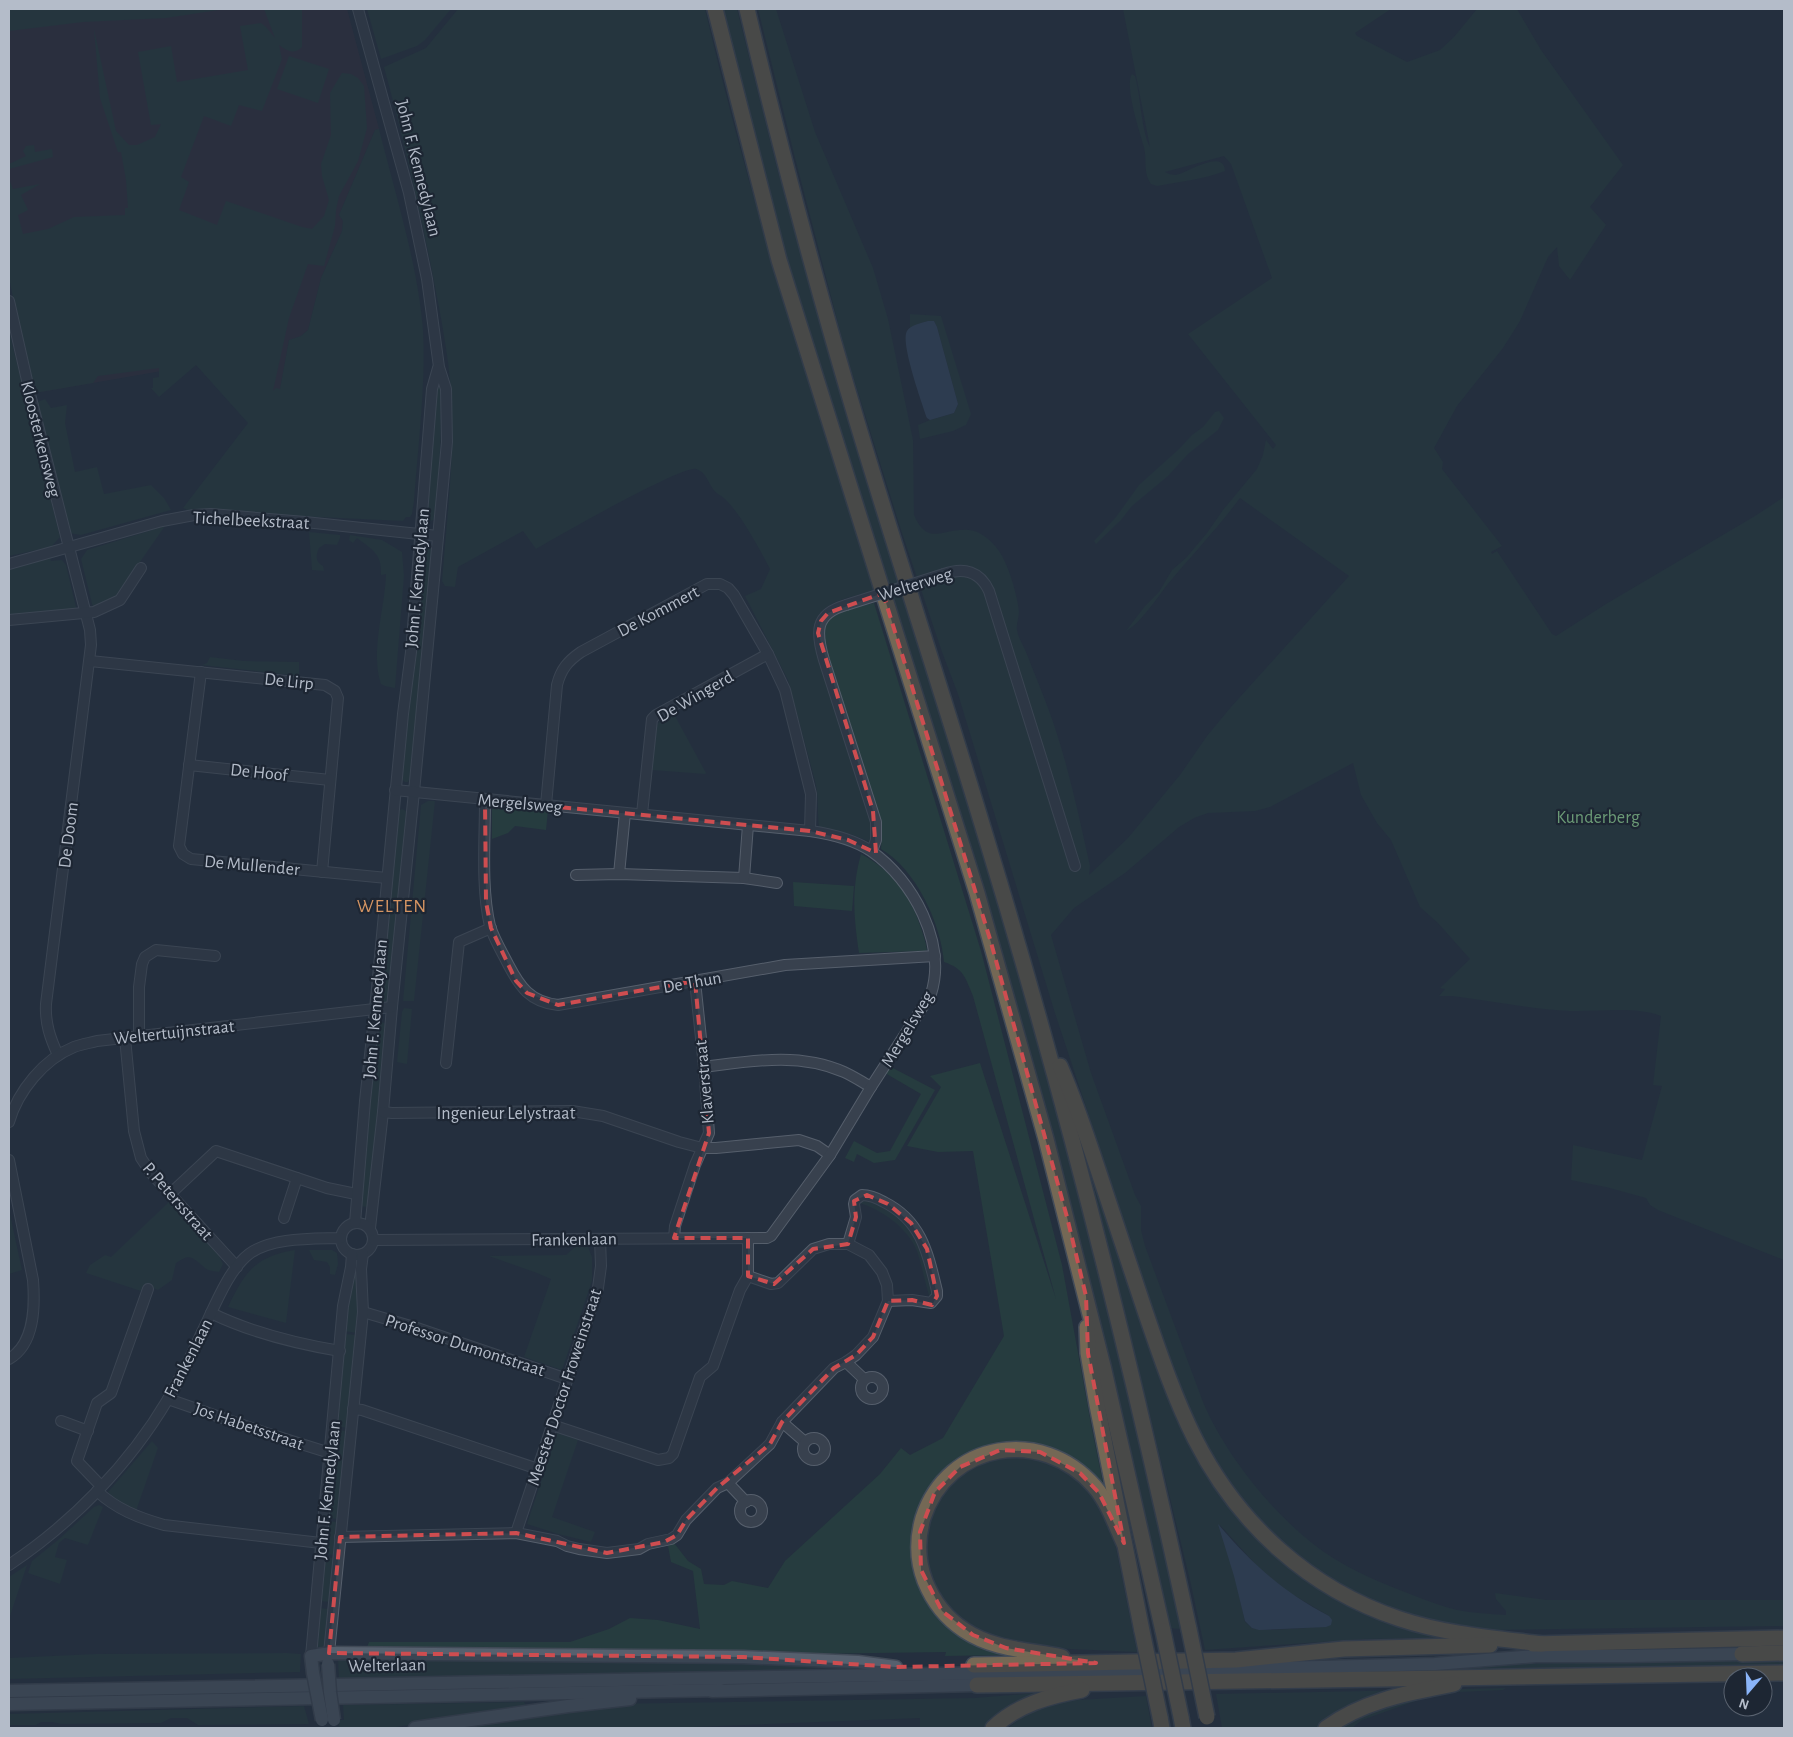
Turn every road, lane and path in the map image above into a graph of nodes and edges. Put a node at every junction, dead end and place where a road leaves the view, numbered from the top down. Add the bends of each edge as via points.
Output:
1 (358, 9) edge
2 (715, 9) edge
3 (747, 9) edge
4 (9, 301) edge
5 (439, 367) junction
6 (420, 534) junction
7 (438, 536) junction
8 (69, 546) junction
9 (9, 564) edge
10 (141, 568) dead end
11 (85, 614) junction
12 (9, 620) edge
13 (768, 654) junction
14 (90, 660) junction
15 (201, 672) junction
16 (189, 765) junction
17 (330, 780) junction
18 (395, 790) junction
19 (414, 792) junction
20 (486, 800) junction
21 (546, 805) junction
22 (625, 813) junction
23 (642, 814) junction
24 (748, 825) junction
25 (810, 831) junction
26 (872, 851) junction
27 (1075, 866) dead end
28 (322, 872) junction
29 (620, 874) junction
30 (576, 875) dead end
31 (387, 878) junction
32 (744, 878) junction
33 (777, 884) dead end
34 (491, 928) junction
35 (215, 956) dead end
36 (935, 956) junction
37 (694, 981) junction
38 (392, 1008) junction
39 (375, 1009) junction
40 (1038, 1016) junction
41 (139, 1037) junction
42 (125, 1038) junction
43 (58, 1055) junction
44 (446, 1063) dead end
45 (704, 1067) junction
46 (871, 1087) junction
47 (383, 1112) junction
48 (9, 1122) edge
49 (702, 1148) junction
50 (830, 1155) junction
51 (9, 1160) edge
52 (298, 1178) junction
53 (12, 1193) edge
54 (170, 1194) junction
55 (356, 1194) junction
56 (284, 1218) dead end
57 (354, 1223) junction
58 (370, 1228) junction
59 (774, 1234) joint
60 (341, 1238) junction
61 (674, 1238) junction
62 (748, 1238) junction
63 (600, 1239) junction
64 (374, 1240) junction
65 (848, 1244) junction
66 (352, 1254) junction
67 (363, 1254) junction
68 (236, 1267) junction
69 (748, 1276) junction
70 (148, 1290) dead end
71 (1086, 1296) junction
72 (888, 1301) junction
73 (362, 1312) junction
74 (211, 1313) junction
75 (340, 1351) junction
76 (9, 1359) edge
77 (846, 1362) junction
78 (567, 1379) junction
79 (864, 1379) dead end
80 (168, 1399) junction
81 (352, 1409) junction
82 (61, 1421) dead end
83 (782, 1422) junction
84 (552, 1425) junction
85 (88, 1430) junction
86 (805, 1442) dead end
87 (330, 1453) junction
88 (538, 1469) junction
89 (728, 1483) junction
90 (99, 1489) junction
91 (746, 1502) dead end
92 (516, 1533) junction
93 (340, 1537) junction
94 (321, 1543) junction
95 (1124, 1543) junction
96 (9, 1565) edge
97 (1784, 1638) edge
98 (1542, 1644) junction
99 (1784, 1653) edge
100 (1742, 1654) joint
101 (328, 1659) junction
102 (312, 1660) junction
103 (1096, 1663) junction
104 (974, 1666) joint
105 (896, 1667) junction
106 (1784, 1673) edge
107 (766, 1677) junction
108 (1490, 1677) junction
109 (1118, 1684) junction
110 (977, 1685) joint
111 (720, 1690) junction
112 (9, 1691) edge
113 (9, 1704) edge
114 (1161, 1723) edge
115 (1182, 1723) edge
116 (1208, 1723) edge
117 (328, 1725) edge
118 (415, 1728) edge
119 (992, 1728) edge
120 (1326, 1728) edge

1 - 5 street, John F. Kennedylaan via 409,193 427,279
2 - 71 highway via 779,260 979,902 1046,1139
3 - 40 highway via 857,422 989,845
4 - 8 street, Kloosterkensweg
5 - 6 street, John F. Kennedylaan via 432,389
5 - 7 street, John F. Kennedylaan via 446,389 447,442
6 - 7 street, Tichelbeekstraat
6 - 8 street, Tichelbeekstraat via 211,514 162,521
6 - 18 street, John F. Kennedylaan via 411,652
7 - 19 street, John F. Kennedylaan
8 - 9 street, Tichelbeekstraat
8 - 11 street, De Doom
10 - 11 street via 120,600
11 - 12 street
11 - 14 street, De Doom via 91,645
13 - 21 street, De Kommert via 732,591 711,583 570,659 557,685
13 - 23 street, De Wingerd via 652,719
13 - 25 street, De Kommert via 785,690 811,794
14 - 15 street, De Lirp
14 - 43 street, De Doom via 46,1004 48,1031
15 - 16 street, De Mullender
15 - 17 street, De Lirp via 332,688 338,698
16 - 17 street, De Hoof
16 - 28 street, De Mullender via 179,846 183,854 191,859
17 - 28 street, De Lirp
18 - 19 street
18 - 31 street, John F. Kennedylaan
19 - 20 street, Mergelsweg
19 - 38 street, John F. Kennedylaan
20 - 21 street, Mergelsweg
20 - 34 street, De Thun via 486,902
21 - 22 street, Mergelsweg
22 - 23 street, Mergelsweg
22 - 29 street
23 - 24 street, Mergelsweg
24 - 25 street, Mergelsweg
24 - 32 street
25 - 26 street, Mergelsweg via 848,840
26 - 27 street, Welterweg, bridge via 876,822 824,660 818,638 819,625 833,610 959,570 971,572 988,587
26 - 36 street, Mergelsweg via 895,872 914,897
28 - 31 street, De Mullender
29 - 30 street
29 - 32 street
31 - 39 street, John F. Kennedylaan
32 - 33 street
34 - 37 street, De Thun via 516,981 527,993 545,1003 558,1005
34 - 44 street via 459,942
35 - 41 street via 156,950 145,957 139,987
36 - 37 street, De Thun via 785,965
36 - 46 street, Mergelsweg via 935,981 931,994
37 - 45 street, Klaverstraat
38 - 39 street, Weltertuijnstraat
38 - 47 street, John F. Kennedylaan
39 - 41 street, Weltertuijnstraat
39 - 55 street, John F. Kennedylaan
40 - 98 highway via 1073,1096 1170,1382 1198,1445 1232,1498 1290,1560 1360,1603 1428,1627
40 - 116 highway, bridge via 1123,1339
41 - 42 street, Weltertuijnstraat
42 - 43 street, Weltertuijnstraat via 97,1041
42 - 54 street, P. Petersstraat via 138,1151 151,1173
43 - 48 street, Weltertuijnstraat via 25,1090
45 - 46 street via 761,1059 797,1060 828,1066
45 - 49 street, Klaverstraat via 709,1133
46 - 50 street, Mergelsweg
47 - 49 street, Ingenieur Lelystraat via 572,1110 603,1116
47 - 58 street, John F. Kennedylaan
49 - 50 street, Ingenieur Lelystraat via 799,1140
49 - 61 street, Klaverstraat via 675,1226
50 - 59 street, Mergelsweg
51 - 53 street
52 - 54 street via 216,1151
52 - 55 street
52 - 56 street
53 - 76 street via 33,1280 33,1318 22,1346
54 - 68 street, P. Petersstraat
55 - 57 street, John F. Kennedylaan
57 - 58 street
57 - 60 street via 345,1228
58 - 64 street
59 - 62 street, Frankenlaan via 767,1238
60 - 66 street via 343,1246
60 - 68 street, Frankenlaan via 270,1244 249,1254
61 - 62 street, Frankenlaan
61 - 63 street, Frankenlaan
62 - 69 street
63 - 64 street, Frankenlaan
63 - 78 street, Meester Doctor Froweinstraat via 600,1277
64 - 67 street via 371,1248
65 - 69 street via 830,1244 813,1249 778,1283 771,1284
65 - 72 street via 869,1255 882,1272
65 - 72 street via 856,1217 855,1200 862,1195 888,1204 911,1223 927,1249 937,1296 931,1303
66 - 67 street
66 - 75 street, John F. Kennedylaan via 343,1306
67 - 73 street, John F. Kennedylaan
68 - 74 street, Frankenlaan
69 - 84 street via 713,1366 700,1376 669,1458 658,1460
70 - 85 street via 111,1393 97,1404
71 - 95 highway via 1088,1353
71 - 115 highway, bridge
72 - 77 street via 873,1337
73 - 78 street, Professor Dumontstraat
73 - 81 street, John F. Kennedylaan
74 - 75 street via 304,1345
74 - 80 street, Frankenlaan
75 - 87 street, John F. Kennedylaan
77 - 79 street
77 - 83 street via 834,1368
78 - 84 street, Meester Doctor Froweinstraat
80 - 87 street, Jos Habetsstraat
80 - 90 street, Frankenlaan via 147,1434
81 - 88 street
81 - 93 street, John F. Kennedylaan
82 - 85 street
83 - 86 street
83 - 89 street via 770,1444
84 - 88 street, Meester Doctor Froweinstraat
85 - 90 street via 77,1461
87 - 94 street, John F. Kennedylaan
88 - 92 street, Meester Doctor Froweinstraat
89 - 91 street
89 - 92 street via 717,1488 686,1520 677,1535 638,1549 607,1553 591,1551
90 - 94 street via 110,1503 164,1525
90 - 96 street, Frankenlaan via 70,1517
92 - 93 street
93 - 101 street, John F. Kennedylaan
94 - 102 street, John F. Kennedylaan
95 - 103 highway via 1100,1493 1080,1473 1048,1454 1019,1449 982,1455 954,1472 935,1492 921,1524 918,1552 924,1578 939,1607 957,1625 1006,1648
95 - 114 highway, bridge
97 - 98 highway
98 - 103 highway via 1362,1648 1236,1660
99 - 100 highway
100 - 107 main road via 1515,1657 1435,1664 1323,1667
101 - 102 main road
101 - 105 main road via 743,1657 858,1662
101 - 117 main road, John F. Kennedylaan, bridge
102 - 117 main road, John F. Kennedylaan, bridge
103 - 104 highway
104 - 105 main road
105 - 107 main road via 798,1672
106 - 108 highway
107 - 112 main road, Welterlaan
108 - 109 highway
108 - 120 highway via 1378,1701
109 - 110 highway
109 - 119 highway via 1048,1697 1016,1710
110 - 111 main road
111 - 113 main road, Welterlaan
111 - 118 main road via 568,1706

